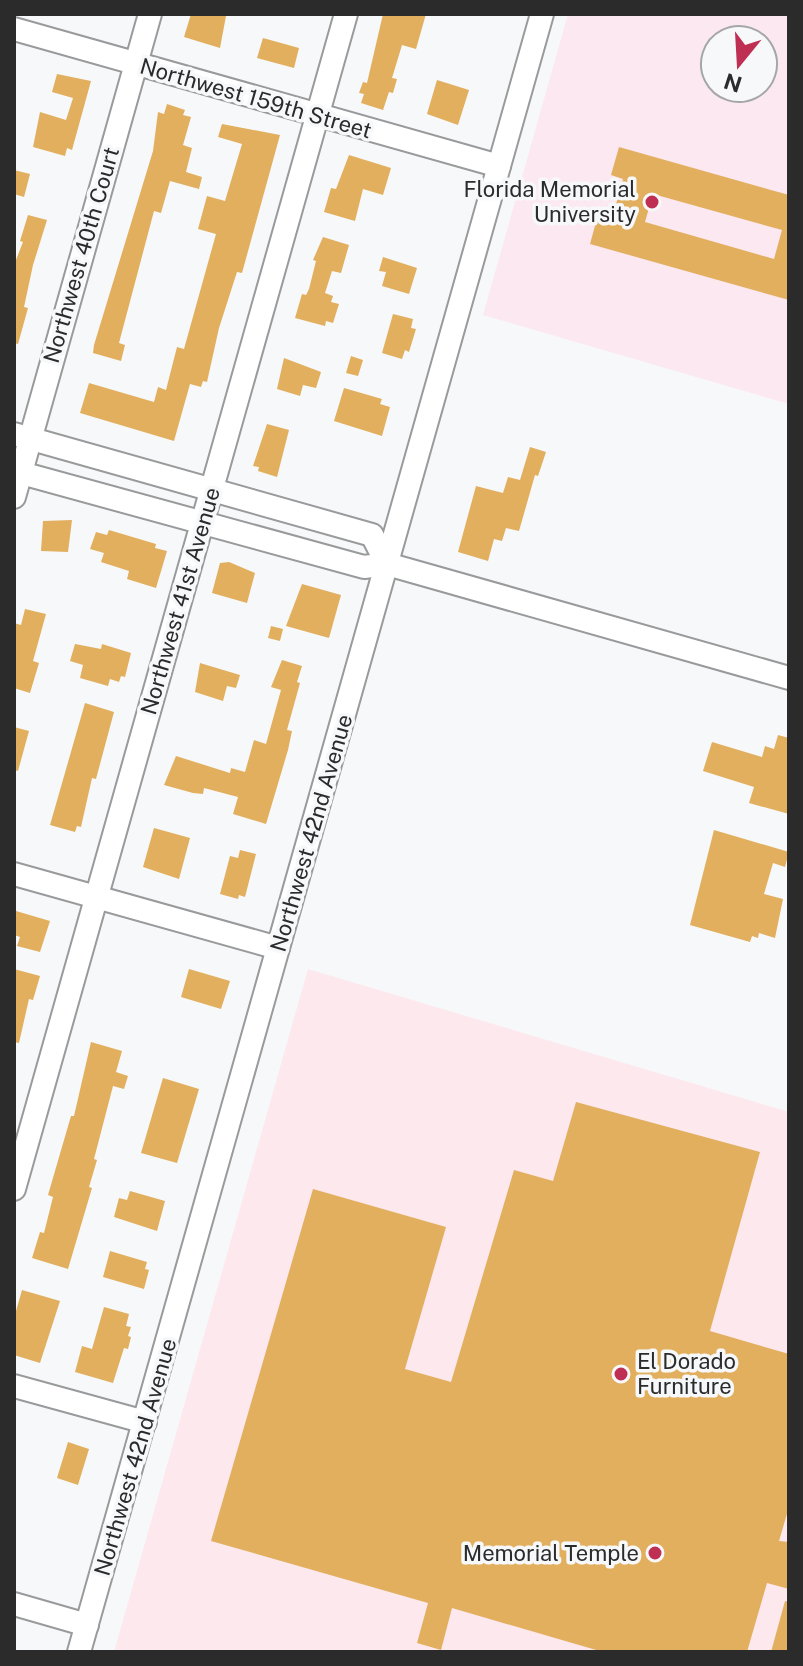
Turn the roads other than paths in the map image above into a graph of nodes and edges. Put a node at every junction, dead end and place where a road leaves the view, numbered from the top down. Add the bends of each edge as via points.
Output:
1 (150, 14) edge
2 (346, 14) edge
3 (542, 14) edge
4 (14, 29) edge
5 (136, 64) junction
6 (318, 116) junction
7 (499, 166) junction
8 (22, 436) edge
9 (17, 472) edge
10 (212, 490) junction
11 (14, 497) edge
12 (202, 523) junction
13 (387, 564) junction
14 (789, 678) edge
15 (14, 874) edge
16 (95, 897) junction
17 (278, 948) junction
18 (14, 1189) edge
19 (14, 1386) edge
20 (145, 1422) junction
21 (14, 1604) edge
22 (87, 1625) junction
23 (79, 1652) edge

1 - 5 street, Northwest 40th Court
2 - 6 street, Northwest 41st Avenue
3 - 7 street, Northwest 42nd Avenue
4 - 5 street, Northwest 159th Street
5 - 6 street, Northwest 159th Street
5 - 8 street, Northwest 40th Court
6 - 7 street, Northwest 159th Street
6 - 10 street, Northwest 41st Avenue
7 - 13 street, Northwest 42nd Avenue
8 - 9 street, Northwest 40th Court
8 - 10 street
9 - 11 street, Northwest 40th Court
9 - 12 street
10 - 12 street, Northwest 41st Avenue
10 - 13 street via 372,535
12 - 13 street via 364,567
12 - 16 street, Northwest 41st Avenue
13 - 14 street
13 - 17 street, Northwest 42nd Avenue
15 - 16 street
16 - 17 street
16 - 18 street, Northwest 41st Avenue
17 - 20 street, Northwest 42nd Avenue
19 - 20 street
20 - 22 street, Northwest 42nd Avenue
21 - 22 street
22 - 23 street, Northwest 42nd Avenue

